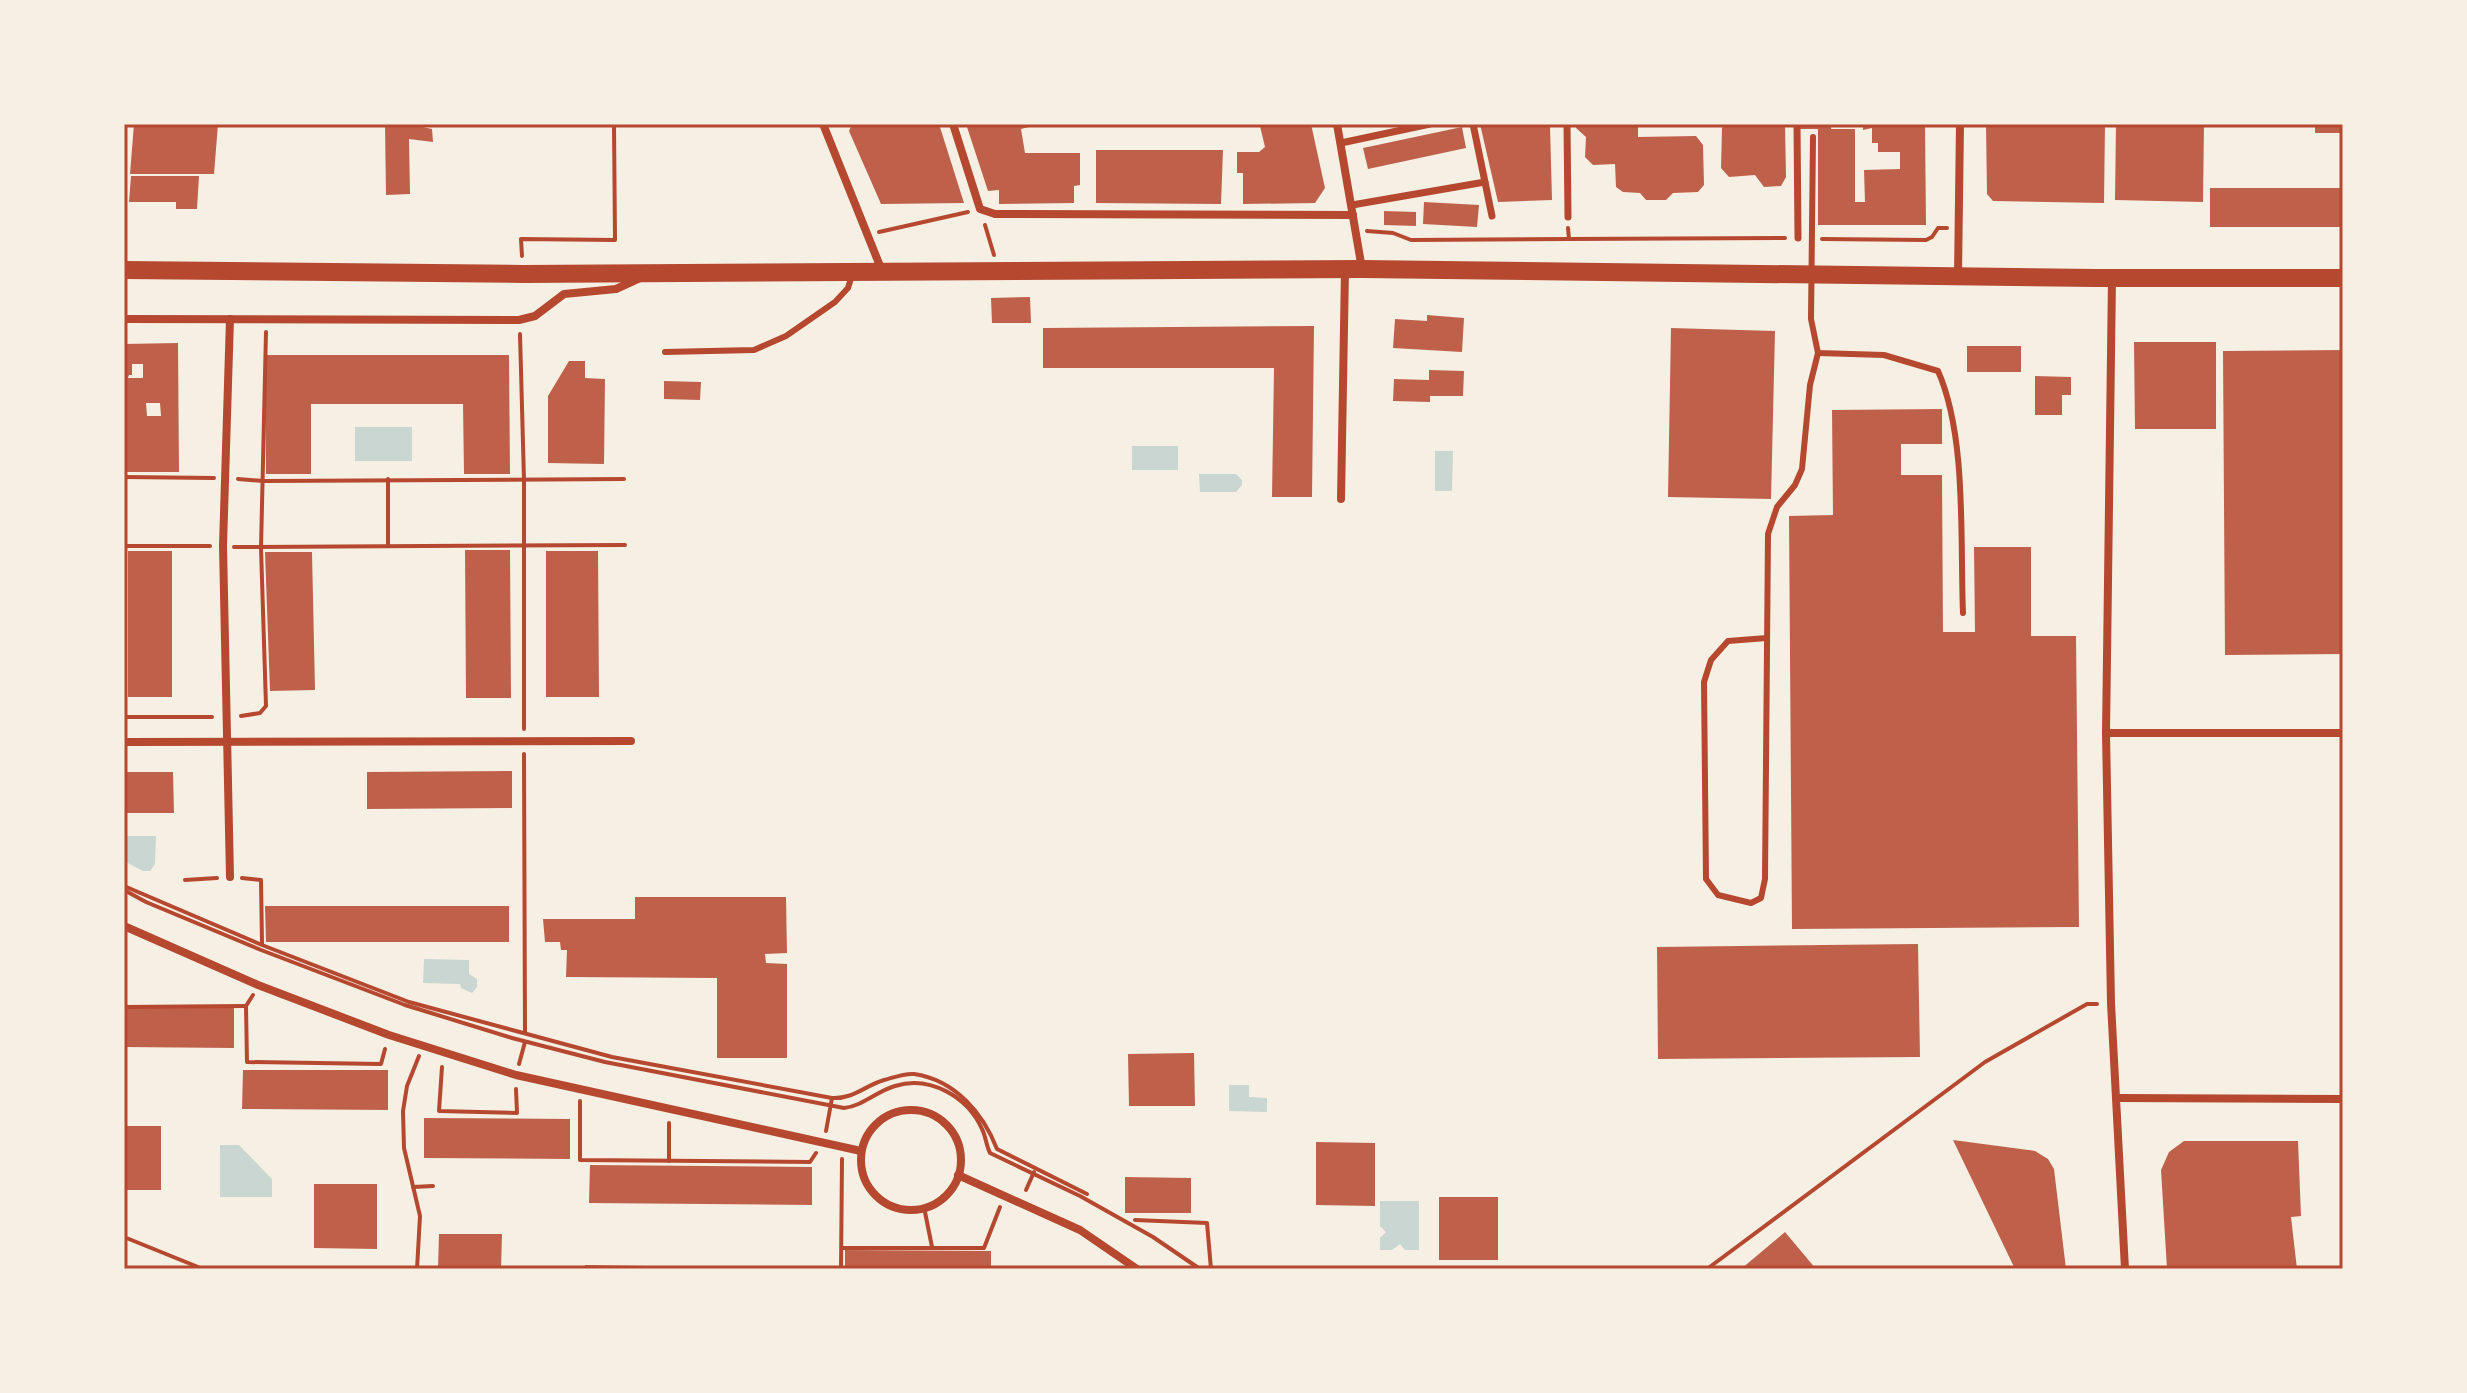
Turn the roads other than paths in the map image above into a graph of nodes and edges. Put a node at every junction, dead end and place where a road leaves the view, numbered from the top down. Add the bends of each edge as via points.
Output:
1 (823, 124) edge
2 (953, 124) edge
3 (1337, 124) edge
4 (1430, 124) edge
5 (1473, 124) edge
6 (1567, 124) edge
7 (1797, 124) edge
8 (1960, 124) edge
9 (1813, 137) dead end
10 (1341, 143) junction
11 (1485, 182) junction
12 (1353, 210) junction
13 (1492, 216) dead end
14 (1568, 217) road end
15 (1798, 238) road end
16 (124, 270) edge
17 (1354, 270) junction
18 (853, 271) junction
19 (883, 271) junction
20 (163, 272) junction
21 (647, 274) junction
22 (1813, 274) junction
23 (124, 276) edge
24 (1958, 276) junction
25 (2112, 278) junction
26 (2343, 278) edge
27 (124, 319) edge
28 (230, 319) junction
29 (665, 352) dead end
30 (1818, 353) junction
31 (1341, 499) dead end
32 (1963, 613) dead end
33 (1767, 638) junction
34 (2106, 733) junction
35 (2343, 733) edge
36 (228, 741) junction
37 (631, 741) dead end
38 (124, 742) edge
39 (230, 877) road end
40 (124, 926) edge
41 (2118, 1098) junction
42 (2343, 1099) edge
43 (861, 1151) junction
44 (958, 1175) junction
45 (1132, 1267) edge
46 (2125, 1269) edge

1 - 19 street
2 - 12 street via 980,209 995,214
3 - 10 street
4 - 10 street
5 - 11 street
6 - 14 street
7 - 15 street
8 - 24 street
9 - 22 lane
10 - 12 street
11 - 12 street
11 - 13 street
12 - 17 street
16 - 20 main road
17 - 19 main road
17 - 22 main road
17 - 31 street
18 - 19 main road
18 - 21 main road
18 - 29 lane via 848,288 835,302 786,336 754,350
20 - 21 main road
20 - 23 main road
21 - 28 street via 616,289 564,294 535,316 519,320
22 - 24 main road
22 - 30 lane via 1811,319
24 - 25 main road
25 - 26 main road
25 - 34 street
27 - 28 street
28 - 36 street via 223,546
30 - 32 lane via 1884,355 1938,371 1949,395 1958,469
30 - 33 lane via 1802,469 1777,507 1768,534
33 - 33 lane via 1765,879 1761,898 1751,903 1718,895 1706,879 1704,682 1711,660 1728,641
34 - 35 street
34 - 41 street
36 - 37 street
36 - 38 street
36 - 39 street
40 - 43 street via 258,985 443,1053 516,1075
41 - 42 street
41 - 46 street
43 - 44 street via 865,1181 885,1203 899,1208 924,1207 942,1199
43 - 44 street via 877,1123 890,1114 922,1111 944,1123 958,1143
44 - 45 street via 1080,1230

